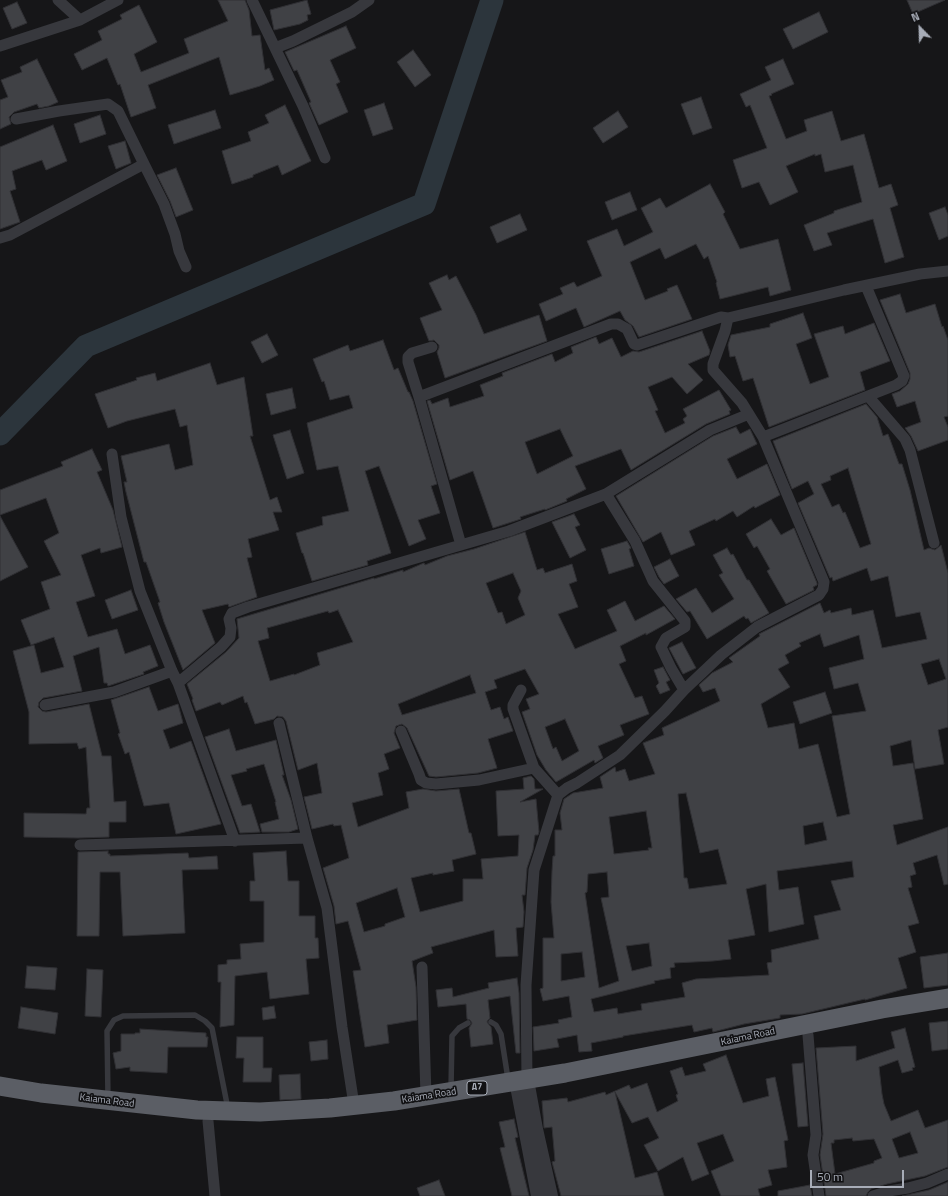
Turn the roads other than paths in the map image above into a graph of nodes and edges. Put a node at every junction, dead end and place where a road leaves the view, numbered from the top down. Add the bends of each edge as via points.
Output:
1 (58, 0) edge
2 (118, 0) edge
3 (252, 0) edge
4 (369, 0) edge
5 (80, 20) junction
6 (0, 46) edge
7 (275, 48) junction
8 (16, 119) dead end
9 (325, 158) dead end
10 (144, 164) junction
11 (0, 238) edge
12 (186, 267) dead end
13 (948, 271) edge
14 (866, 286) junction
15 (728, 318) junction
16 (432, 347) dead end
17 (419, 396) junction
18 (868, 396) junction
19 (749, 414) junction
20 (763, 436) junction
21 (112, 454) dead end
22 (606, 494) junction
23 (934, 543) dead end
24 (461, 545) junction
25 (172, 672) junction
26 (178, 683) junction
27 (521, 690) dead end
28 (684, 690) junction
29 (45, 705) dead end
30 (279, 723) dead end
31 (401, 731) dead end
32 (534, 768) junction
33 (558, 795) junction
34 (307, 838) junction
35 (235, 841) junction
36 (80, 845) dead end
37 (422, 967) dead end
38 (948, 998) edge
39 (948, 1008) edge
40 (490, 1022) dead end
41 (468, 1023) dead end
42 (808, 1035) junction
43 (520, 1085) junction
44 (0, 1086) edge
45 (451, 1092) junction
46 (426, 1096) junction
47 (0, 1097) edge
48 (108, 1100) junction
49 (354, 1105) junction
50 (228, 1111) junction
51 (208, 1121) junction
52 (948, 1174) edge
53 (215, 1196) edge
54 (538, 1196) edge
55 (551, 1196) edge
56 (819, 1196) edge
57 (873, 1196) edge

1 - 5 street
2 - 5 street
3 - 7 street
4 - 7 street via 352,12
5 - 6 street
7 - 9 street
8 - 10 street via 108,104 118,111
10 - 11 street
10 - 12 street via 164,204
13 - 14 street via 920,274
14 - 15 street
14 - 18 street via 904,376 896,385
15 - 17 street via 721,317 637,345 634,344 627,329 618,324 611,324
15 - 19 street via 713,370
16 - 17 street via 408,357
17 - 24 street
18 - 20 street
18 - 23 street via 905,439 910,450
19 - 20 street
19 - 22 street via 710,430
20 - 28 street via 824,582 823,589 819,594 757,627 721,655
21 - 25 street via 121,517 140,592
22 - 24 street via 509,531
22 - 28 street via 635,541 653,582 685,622 685,627 666,638 661,647
24 - 26 street via 232,613 229,619 230,637
25 - 26 street
25 - 29 street via 114,692
26 - 35 street
27 - 32 street via 513,710
28 - 33 street via 620,755
30 - 34 street
31 - 32 street via 419,774 426,783 479,780
32 - 33 street
33 - 43 street via 534,870
34 - 35 street
34 - 49 street via 327,908
35 - 36 street
37 - 46 street
38 - 43 highway, Kaiama Road / A7 via 882,1009
39 - 42 highway, Kaiama Road / A7
40 - 43 lane via 496,1025 501,1034
41 - 45 lane via 452,1036
42 - 43 highway, Kaiama Road / A7 via 668,1064
42 - 56 street via 816,1134 813,1155
43 - 45 highway, Kaiama Road / A7
43 - 51 highway, Kaiama Road / A7 via 367,1115 277,1121
43 - 54 street
43 - 55 street via 536,1129
44 - 48 highway, Kaiama Road / A7
45 - 46 highway, Kaiama Road / A7
46 - 49 highway, Kaiama Road / A7
47 - 51 highway, Kaiama Road / A7 via 125,1115
48 - 50 highway, Kaiama Road / A7 via 162,1108
48 - 50 lane via 107,1031 114,1020 123,1016 195,1016 206,1021 212,1028
49 - 50 highway, Kaiama Road / A7 via 296,1110
51 - 53 street
52 - 57 street via 926,1183

